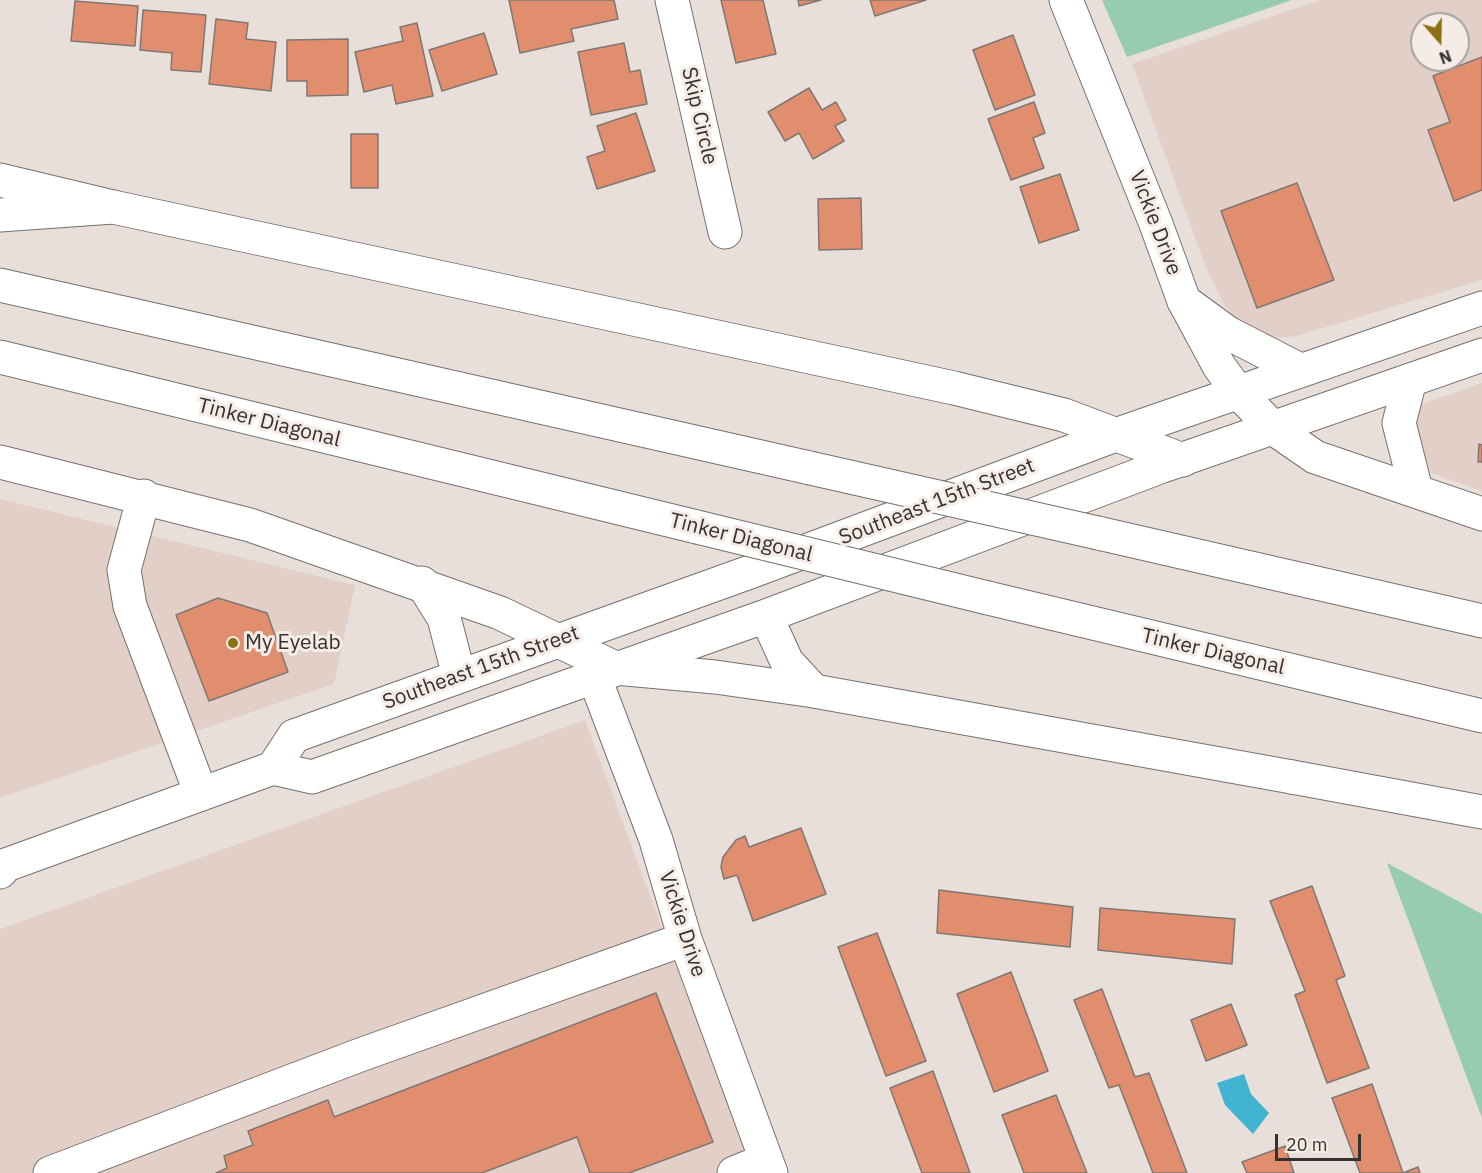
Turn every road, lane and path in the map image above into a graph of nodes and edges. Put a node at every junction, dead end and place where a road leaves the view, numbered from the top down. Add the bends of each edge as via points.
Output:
1 (672, 0) edge
2 (1066, 0) edge
3 (0, 180) edge
4 (113, 207) junction
5 (0, 216) edge
6 (725, 232) dead end
7 (0, 285) edge
8 (1184, 301) junction
9 (1482, 308) edge
10 (1482, 355) edge
11 (0, 357) edge
12 (1300, 370) junction
13 (1410, 380) junction
14 (1238, 392) junction
15 (1273, 428) junction
16 (1118, 434) junction
17 (1183, 460) junction
18 (0, 462) edge
19 (1416, 490) junction
20 (144, 496) junction
21 (1482, 514) edge
22 (422, 584) junction
23 (766, 616) junction
24 (1482, 621) edge
25 (560, 640) junction
26 (605, 672) junction
27 (459, 676) junction
28 (814, 691) junction
29 (1482, 716) edge
30 (273, 768) junction
31 (201, 794) junction
32 (1482, 812) edge
33 (2, 867) edge
34 (685, 939) junction
35 (768, 1167) edge
36 (50, 1173) edge
37 (734, 1173) edge

1 - 6 main road, Skip Circle
2 - 8 main road, Vickie Drive
3 - 4 main road
4 - 5 main road
4 - 16 main road via 954,388 1064,415
7 - 24 main road, bridge
8 - 12 main road via 1228,333
8 - 14 main road, Vickie Drive via 1206,345
9 - 12 main road, Southeast 15th Street
10 - 13 main road
11 - 29 main road, Tinker Diagonal, bridge
12 - 14 main road, Southeast 15th Street
13 - 15 main road
13 - 19 main road via 1399,423
14 - 15 main road, Vickie Drive
14 - 16 main road, Southeast 15th Street
15 - 17 main road
15 - 19 main road, Vickie Drive via 1315,457
16 - 17 main road
16 - 25 main road, Southeast 15th Street
17 - 23 main road
18 - 20 main road
19 - 21 main road, Vickie Drive
20 - 22 main road via 250,525
20 - 31 main road via 124,570 130,606
22 - 25 main road
22 - 27 main road via 444,618
23 - 26 main road
23 - 28 main road via 787,662
25 - 26 main road
25 - 27 main road, Southeast 15th Street
26 - 28 main road via 715,677
26 - 30 main road via 312,777
26 - 34 main road, Vickie Drive
27 - 30 main road, Southeast 15th Street via 294,736
28 - 32 main road
30 - 31 main road
31 - 33 main road
34 - 35 main road, Vickie Drive
34 - 36 main road via 360,1055
35 - 37 main road

